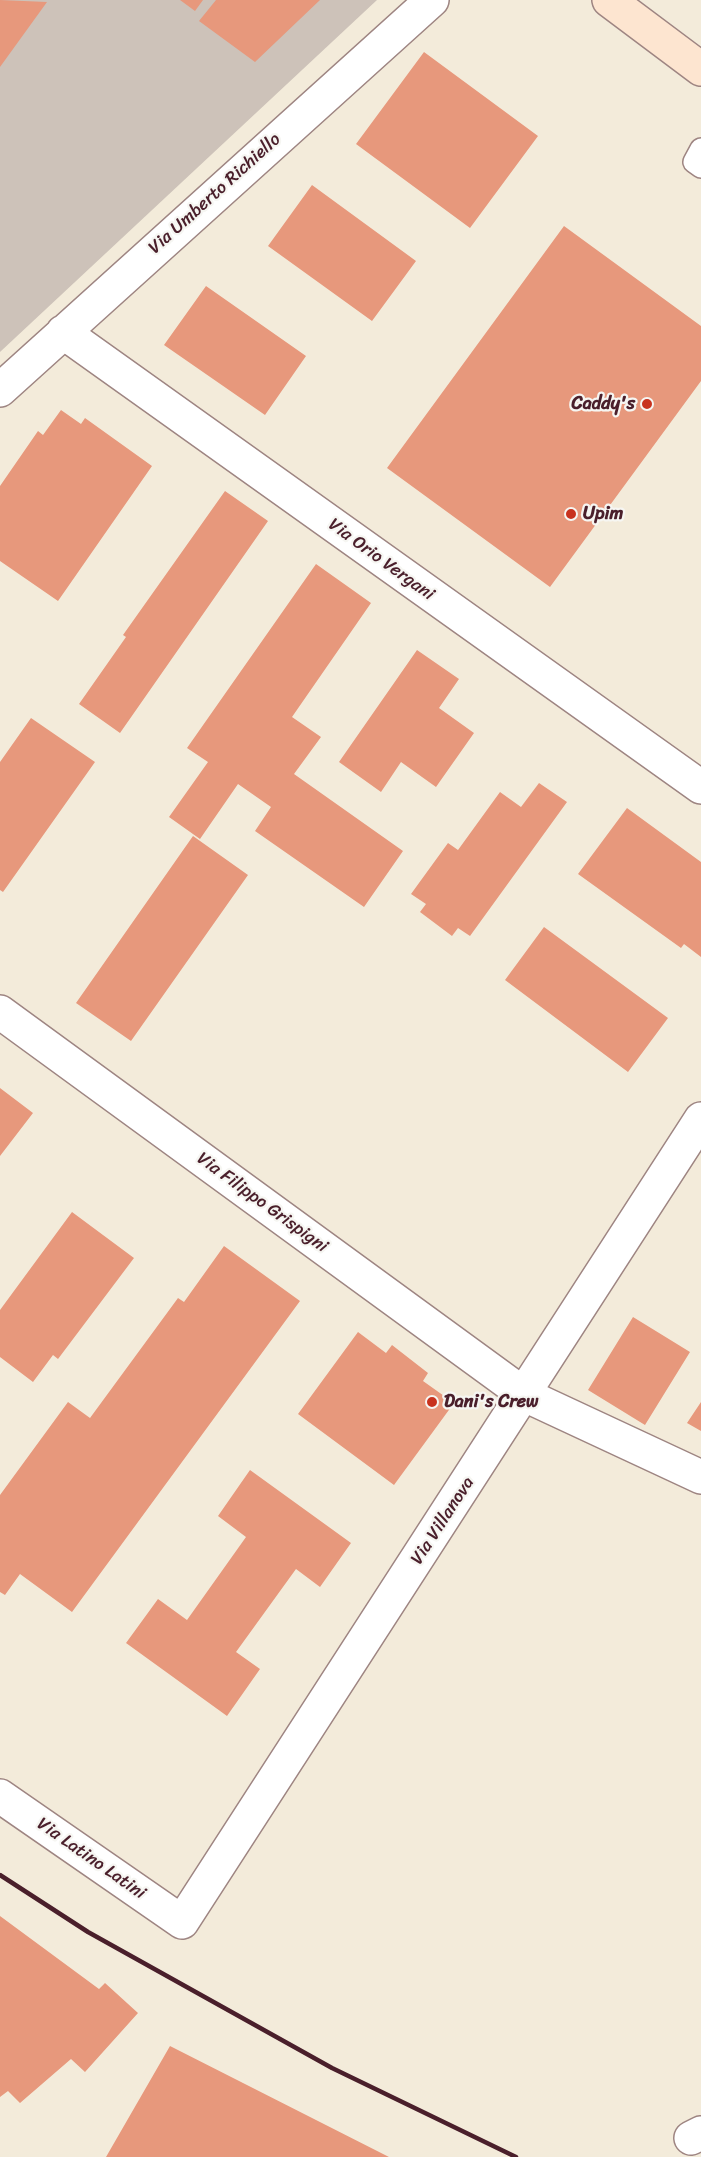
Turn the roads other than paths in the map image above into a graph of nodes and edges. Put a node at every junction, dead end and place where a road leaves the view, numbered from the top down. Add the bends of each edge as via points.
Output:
1 (432, 0) edge
2 (609, 0) edge
3 (701, 69) edge
4 (701, 149) edge
5 (701, 166) edge
6 (63, 332) junction
7 (0, 390) edge
8 (701, 787) edge
9 (0, 1012) edge
10 (701, 1119) edge
11 (525, 1395) junction
12 (701, 1477) edge
13 (0, 1796) edge
14 (182, 1922) joint

1 - 6 street, Via Umberto Richiello
2 - 3 street
4 - 5 lane via 694,162
6 - 7 street, Via Umberto Richiello
6 - 8 street, Via Orio Vergani
9 - 11 street, Via Filippo Grispigni
10 - 11 street, Via Villanova
11 - 12 street, Via Filippo Grispigni
11 - 14 street, Via Villanova
13 - 14 street, Via Latino Latini

